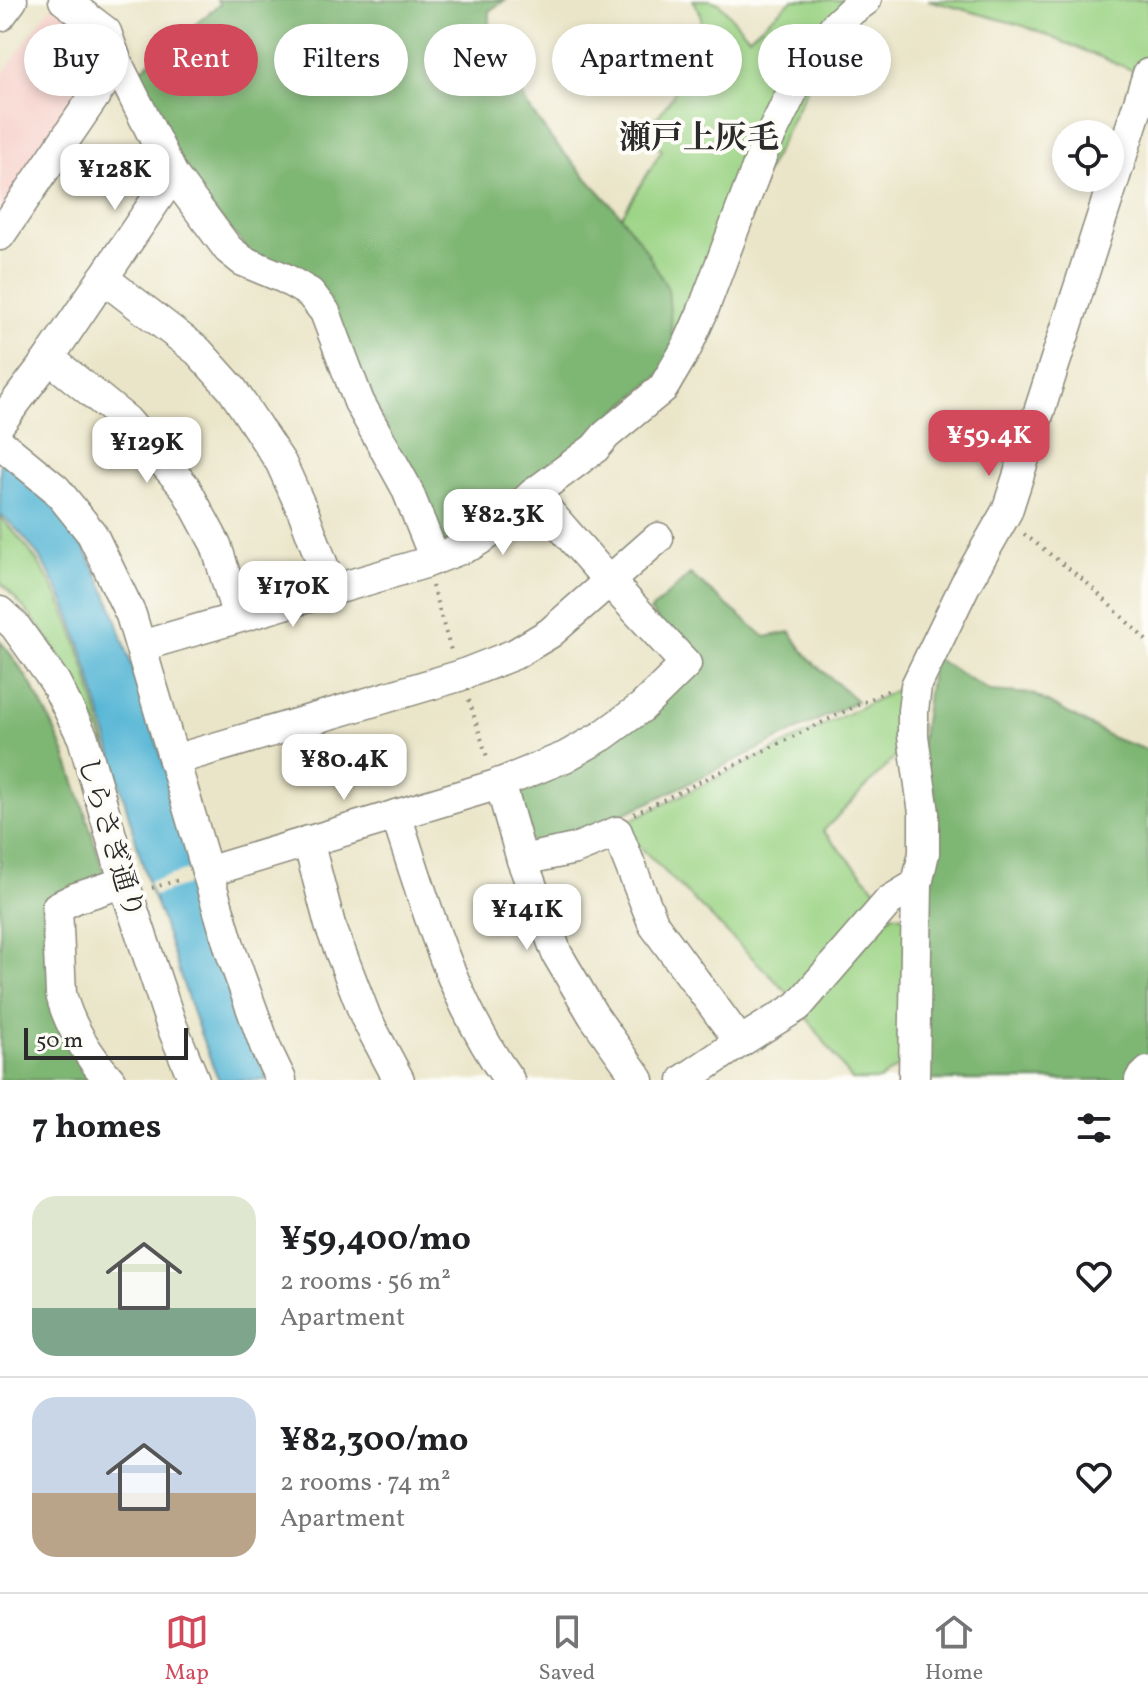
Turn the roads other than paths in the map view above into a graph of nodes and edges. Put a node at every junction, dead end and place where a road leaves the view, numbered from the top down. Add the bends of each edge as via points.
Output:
1 (12, 0) edge
2 (64, 0) edge
3 (866, 0) edge
4 (0, 16) edge
5 (96, 24) edge
6 (1148, 74) edge
7 (128, 85) edge
8 (95, 96) edge
9 (173, 175) junction
10 (0, 235) edge
11 (103, 278) junction
12 (49, 358) junction
13 (0, 423) edge
14 (0, 443) edge
15 (533, 494) junction
16 (658, 538) dead end
17 (430, 561) junction
18 (609, 581) junction
19 (332, 590) junction
20 (0, 612) edge
21 (238, 617) junction
22 (141, 646) junction
23 (174, 760) junction
24 (498, 784) junction
25 (396, 815) junction
26 (308, 841) junction
27 (522, 860) junction
28 (201, 873) junction
29 (917, 884) junction
30 (137, 885) junction
31 (740, 1042) junction
32 (1148, 1072) edge
33 (110, 1080) edge
34 (194, 1080) edge
35 (281, 1080) edge
36 (399, 1080) edge
37 (509, 1080) edge
38 (639, 1080) edge
39 (684, 1080) edge
40 (914, 1080) edge
41 (1140, 1080) edge

1 - 4 street
2 - 5 street
3 - 15 street via 834,27 799,78 764,149 691,337 663,388
6 - 29 street via 1011,498 916,686 915,751 924,813
7 - 9 street
8 - 10 street
9 - 11 street
9 - 17 street via 228,249 310,293 325,312 359,402 406,487
11 - 12 street
11 - 19 street via 198,351 232,389 281,463
12 - 13 street
12 - 21 street via 126,420 185,487 216,545
14 - 22 street via 56,489 92,534
15 - 17 street via 479,540
15 - 18 street
16 - 18 street
17 - 19 street
18 - 23 street via 550,633 515,654
18 - 24 street via 686,664 642,707 602,736
19 - 21 street
20 - 30 street, しらさぎ通り via 55,682 83,738
21 - 22 street
22 - 23 street
23 - 28 street
24 - 25 street
24 - 27 street
25 - 26 street
25 - 37 street via 460,997
26 - 28 street
26 - 36 street via 330,925 366,1018
27 - 31 street via 575,849 617,832 654,925
27 - 38 street via 557,954
28 - 35 street
29 - 31 street via 889,901 798,1006
29 - 40 street
30 - 33 street via 57,907 64,1008
30 - 34 street, しらさぎ通り via 171,1024
31 - 39 street
32 - 41 street

